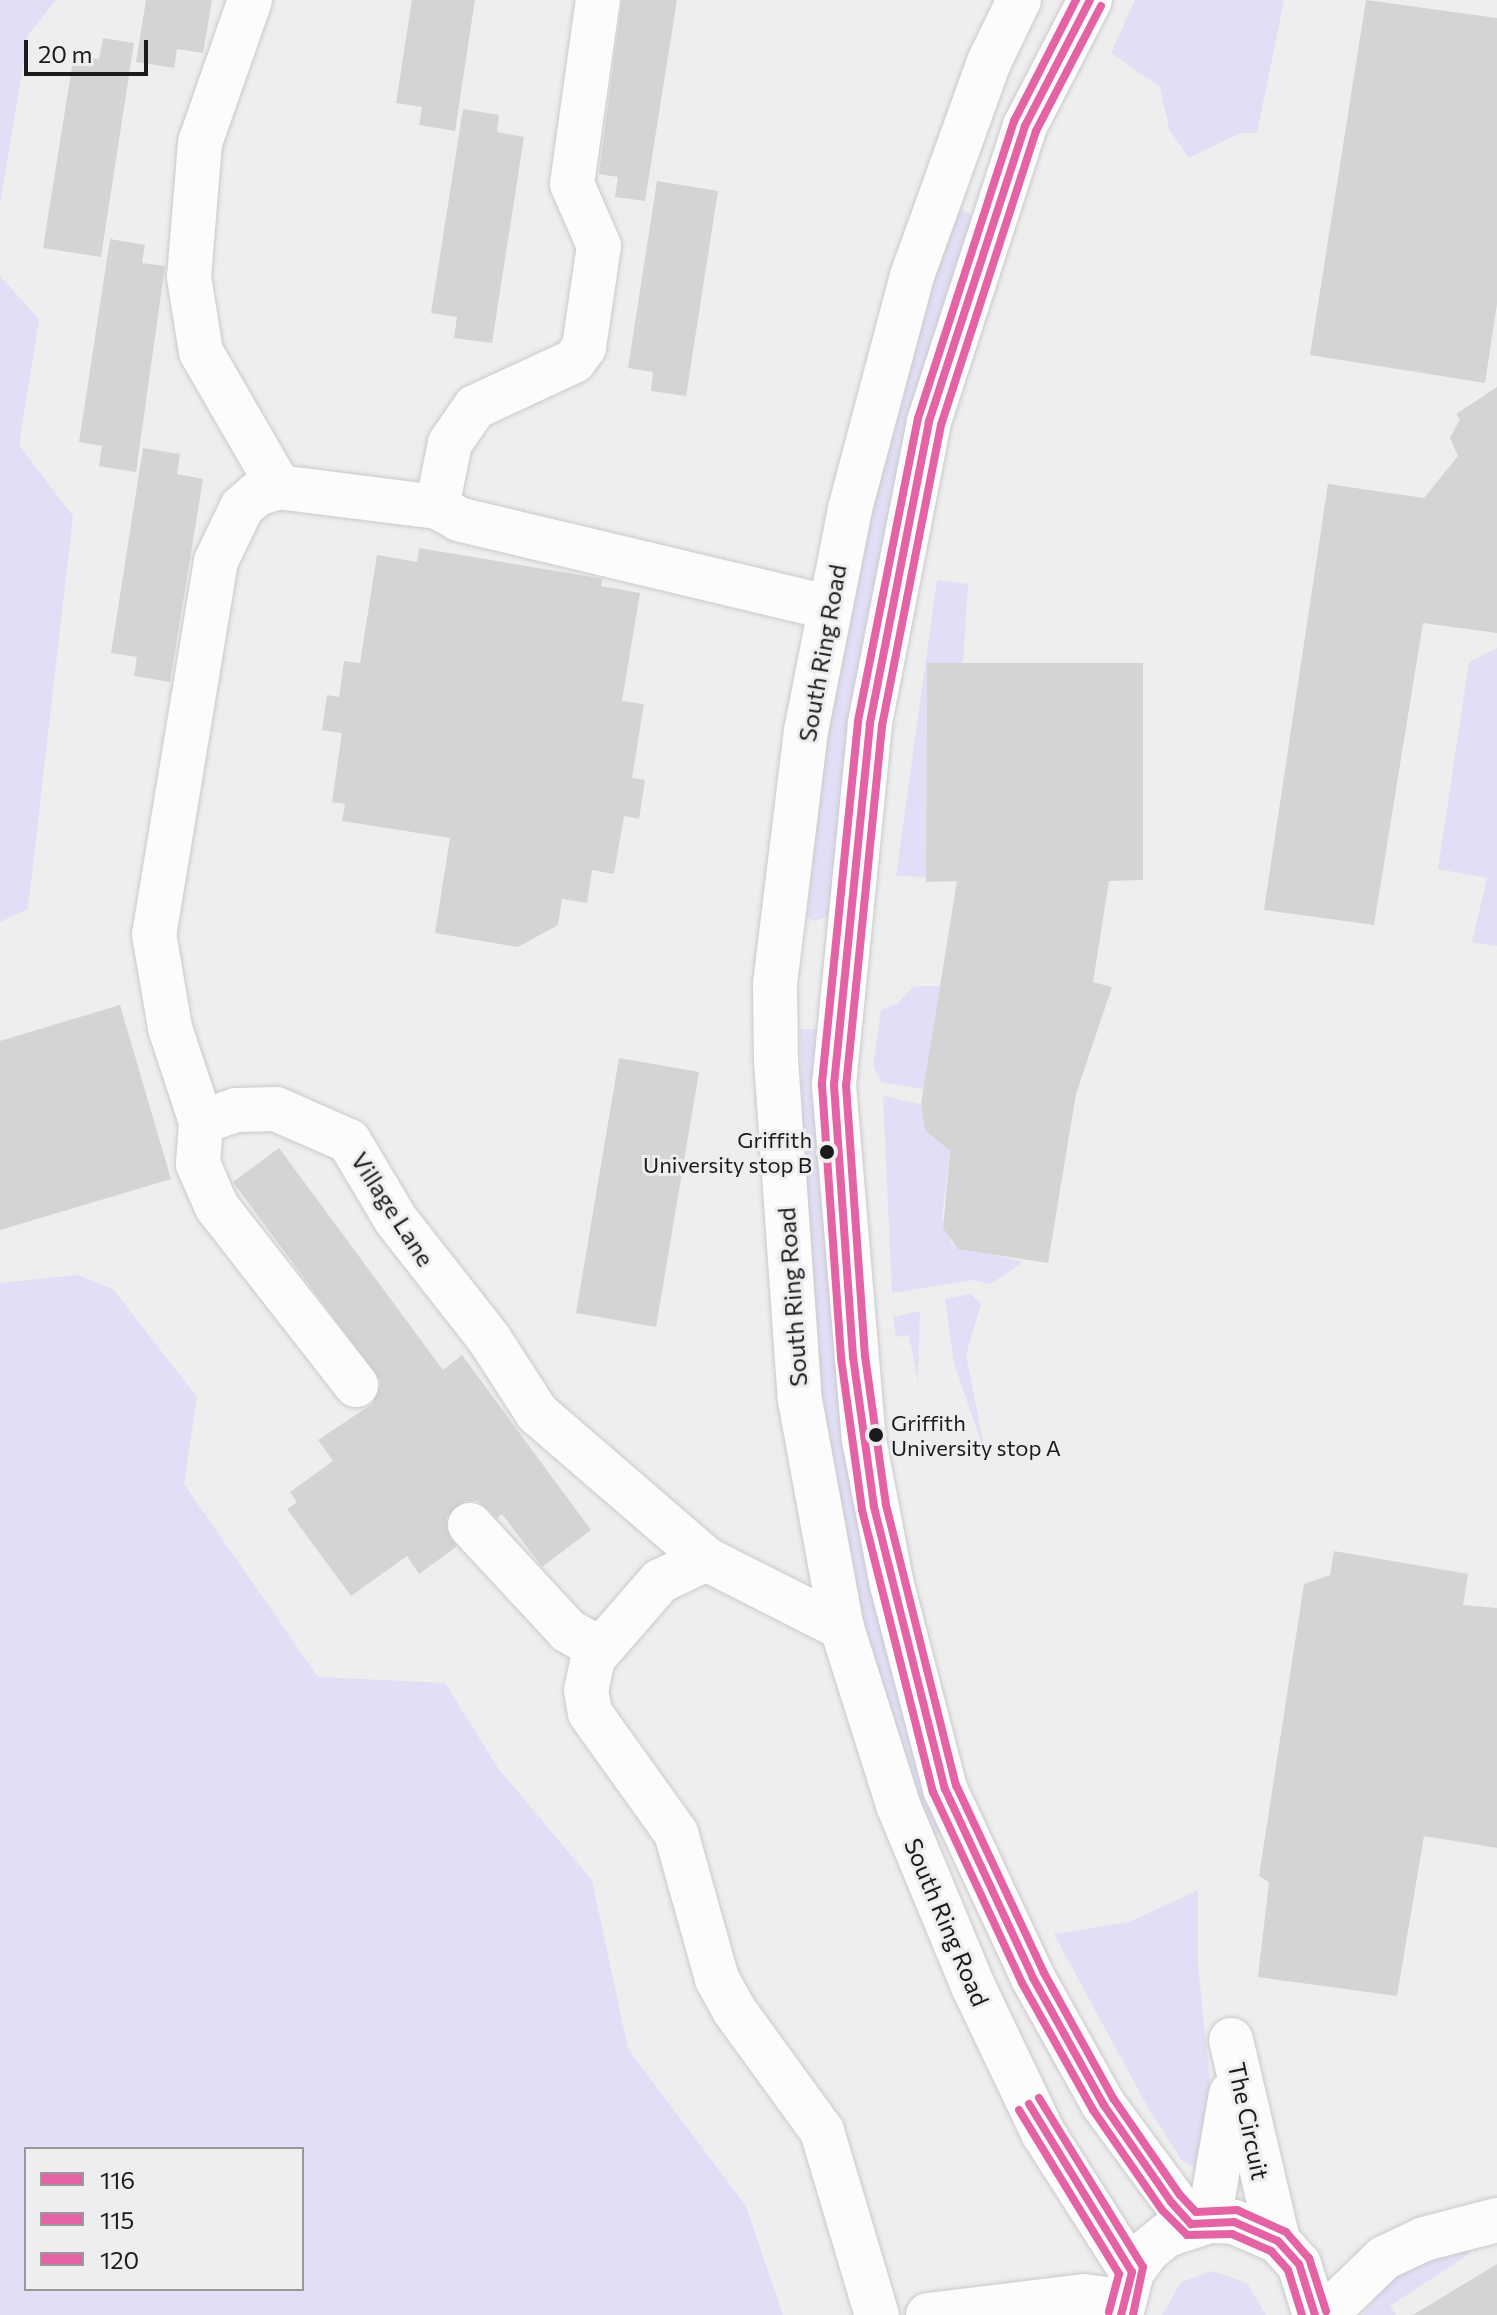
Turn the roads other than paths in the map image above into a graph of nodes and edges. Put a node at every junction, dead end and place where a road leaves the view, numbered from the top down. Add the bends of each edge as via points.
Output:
1 (250, 0) edge
2 (598, 0) edge
3 (1019, 0) edge
4 (1090, 0) edge
5 (279, 487) junction
6 (437, 507) junction
7 (827, 607) junction
8 (201, 1122) junction
9 (356, 1385) dead end
10 (470, 1525) dead end
11 (706, 1559) junction
12 (842, 1628) junction
13 (600, 1649) junction
14 (1497, 2220) edge
15 (1200, 2223) junction
16 (1278, 2241) junction
17 (1125, 2296) edge
18 (877, 2315) edge
19 (928, 2315) edge
20 (1315, 2315) edge
21 (1325, 2315) edge

1 - 5 street via 200,143 189,277 201,352
2 - 6 street via 572,184 599,246 584,347 574,361 475,407 450,443
3 - 7 street, South Ring Road via 989,62 912,276
4 - 15 street via 1025,126 929,422 870,724 834,1085 866,1454 945,1789 1033,1978 1103,2104
5 - 6 street
5 - 8 street via 242,507 216,561 154,934 170,1028
6 - 7 street via 459,519
7 - 12 street, South Ring Road via 775,997 800,1400
8 - 9 street via 198,1164 217,1207
8 - 11 street, Village Lane via 236,1110 276,1109 349,1141 396,1220 490,1340 537,1413
10 - 13 street via 568,1631
11 - 12 street, Village Lane
11 - 13 street via 660,1581
12 - 17 street, South Ring Road via 898,1805 973,1986
13 - 18 street via 586,1690 590,1713 676,1833 717,1979 734,2010 822,2131
14 - 21 street via 1424,2239 1384,2258
15 - 16 street via 1234,2222
15 - 16 street, The Circuit via 1231,2119 1231,2040
15 - 17 street via 1167,2235
16 - 20 street via 1299,2264
17 - 19 street

